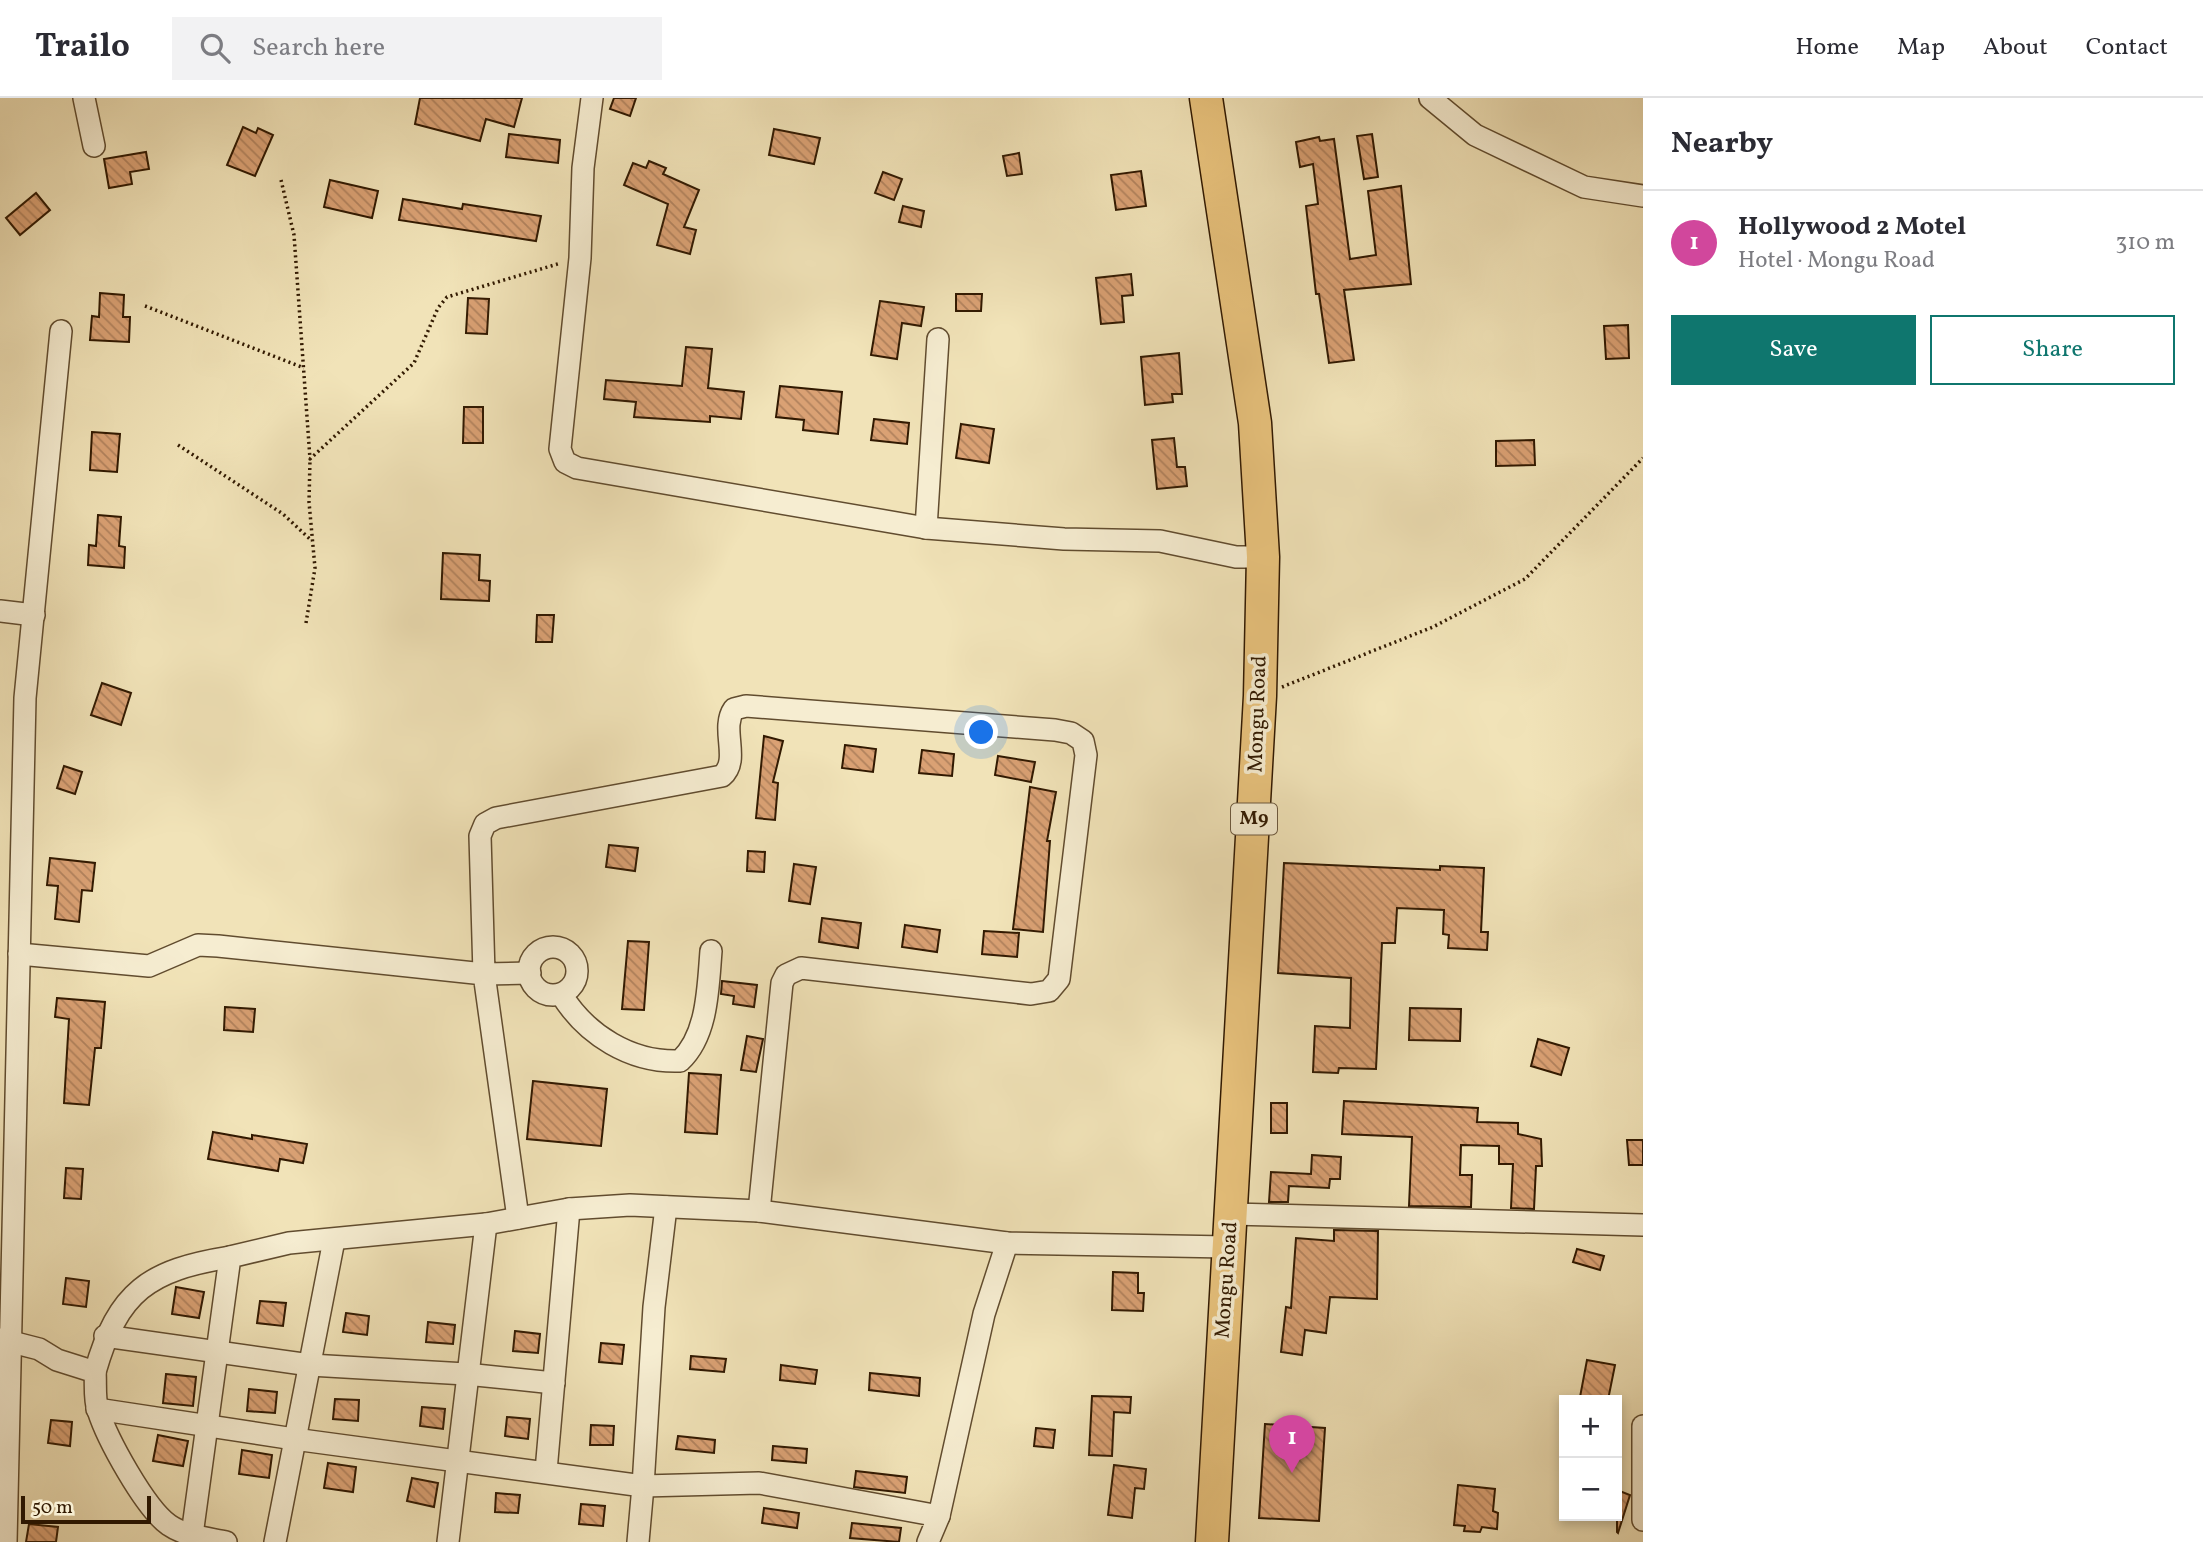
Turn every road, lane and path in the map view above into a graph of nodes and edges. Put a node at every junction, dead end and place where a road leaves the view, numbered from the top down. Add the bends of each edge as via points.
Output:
1 (84, 98) edge
2 (592, 98) edge
3 (1206, 98) edge
4 (1430, 98) edge
5 (94, 146) dead end
6 (281, 180) dead end
7 (1643, 196) edge
8 (580, 258) junction
9 (145, 306) dead end
10 (61, 331) dead end
11 (938, 340) dead end
12 (304, 368) junction
13 (178, 445) dead end
14 (1643, 458) edge
15 (310, 459) junction
16 (926, 528) junction
17 (313, 541) junction
18 (1263, 557) junction
19 (0, 611) edge
20 (34, 615) junction
21 (306, 623) dead end
22 (1260, 696) junction
23 (10, 928) edge
24 (710, 951) dead end
25 (19, 954) junction
26 (530, 973) junction
27 (484, 974) junction
28 (561, 994) junction
29 (666, 1207) junction
30 (569, 1209) junction
31 (759, 1211) junction
32 (1231, 1214) junction
33 (518, 1218) junction
34 (486, 1224) junction
35 (1643, 1225) edge
36 (334, 1240) junction
37 (1007, 1243) junction
38 (1228, 1247) junction
39 (230, 1257) junction
40 (106, 1336) junction
41 (5, 1339) edge
42 (215, 1350) junction
43 (310, 1365) junction
44 (95, 1372) junction
45 (466, 1374) junction
46 (554, 1383) junction
47 (97, 1409) junction
48 (1643, 1426) edge
49 (206, 1427) junction
50 (294, 1439) junction
51 (457, 1462) junction
52 (546, 1471) junction
53 (643, 1486) junction
54 (939, 1516) junction
55 (1643, 1520) edge
56 (192, 1535) junction
57 (6, 1542) edge
58 (226, 1542) edge
59 (275, 1542) edge
60 (448, 1542) edge
61 (638, 1542) edge
62 (929, 1542) edge
63 (1212, 1542) edge

1 - 5 street
2 - 8 street via 583,167
3 - 18 main road, Mongu Road / M9 via 1255,423
4 - 7 street via 1475,135 1584,187
6 - 12 path via 294,235
8 - 15 path via 447,297 414,363
8 - 16 street via 560,449 565,462 578,468
9 - 12 path
10 - 20 street
11 - 16 street
12 - 15 path
13 - 17 path via 283,514
14 - 22 path via 1525,579 1433,627
15 - 17 path
16 - 18 street via 1160,541 1236,557
17 - 21 path via 316,568
18 - 22 main road, Mongu Road / M9
19 - 20 street
20 - 23 street
22 - 32 main road, Mongu Road / M9
23 - 25 street
24 - 28 street via 707,994 693,1049 680,1061 642,1057 593,1033 573,1015
25 - 27 street via 149,965 198,945
25 - 41 street
26 - 27 street
26 - 28 street via 540,991
26 - 28 street via 535,955 543,949 562,948 576,962 575,981
27 - 31 street via 480,836 485,824 496,818 722,776 730,762 729,717 734,709 746,706 1055,730 1083,741 1086,755 1059,979 1049,991 1031,994 801,968 786,975
27 - 33 street
29 - 30 street
29 - 31 street
29 - 53 street via 654,1307
30 - 33 street
30 - 46 street
31 - 37 street
32 - 35 street
32 - 38 main road, Mongu Road / M9
33 - 34 street
34 - 36 street
34 - 45 street
36 - 39 street via 289,1243
36 - 43 street
37 - 38 street
37 - 54 street via 984,1314
38 - 63 main road, Mongu Road / M9
39 - 40 street via 185,1264 149,1282 125,1306
39 - 42 street
40 - 42 street
40 - 44 street
41 - 44 street
41 - 57 street
42 - 43 street
42 - 49 street
43 - 45 street
43 - 50 street
44 - 47 street
45 - 46 street
45 - 51 street
46 - 52 street
47 - 49 street
47 - 56 street via 155,1513 170,1526
48 - 55 street
49 - 50 street
49 - 56 street
50 - 51 street
50 - 59 street
51 - 52 street
51 - 60 street
52 - 53 street
53 - 54 street via 759,1483
53 - 61 street
54 - 62 street
56 - 58 street

